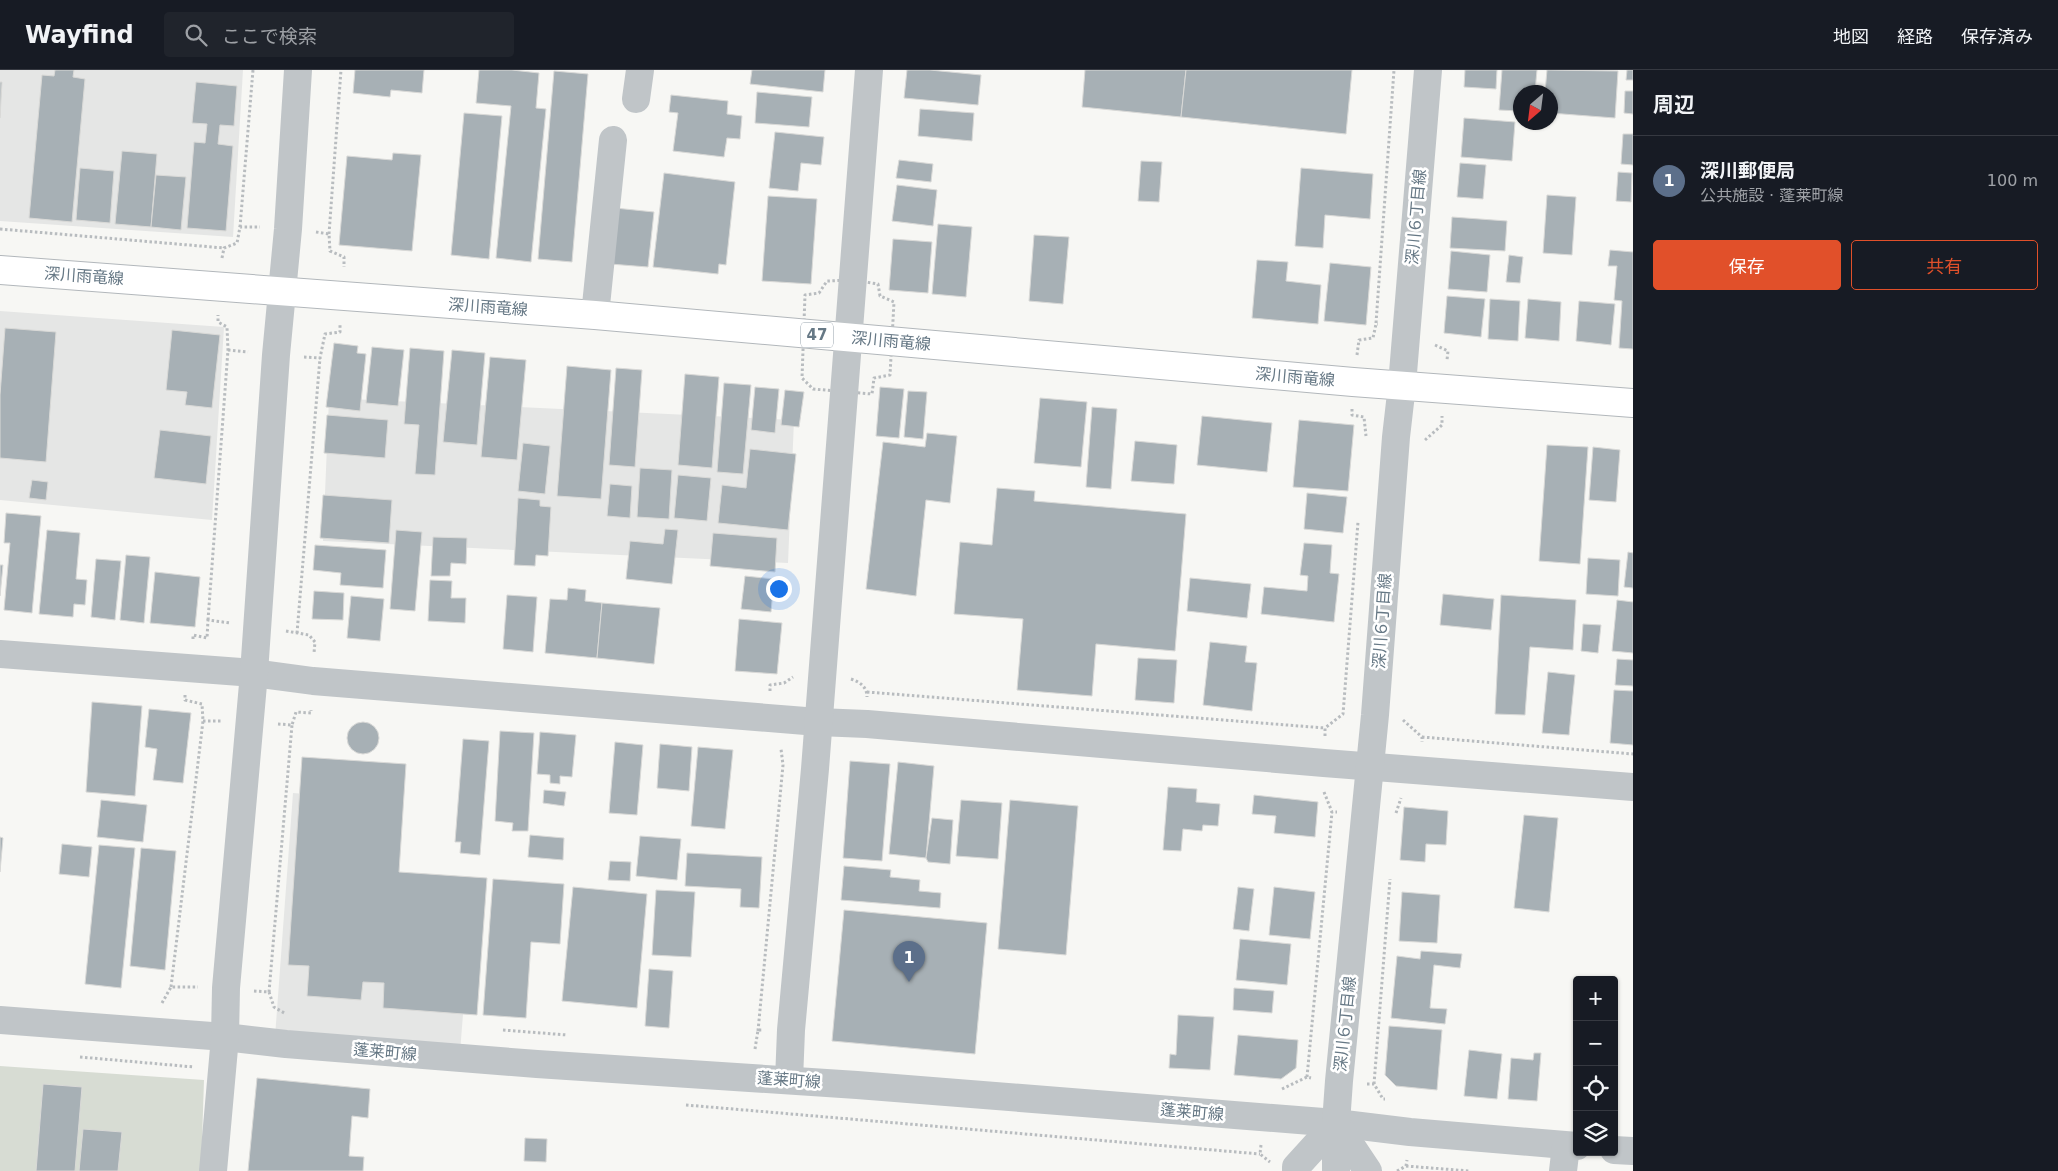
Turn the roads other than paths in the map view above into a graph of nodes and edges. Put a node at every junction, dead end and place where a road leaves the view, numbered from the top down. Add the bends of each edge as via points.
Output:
1 (298, 70) edge
2 (640, 70) edge
3 (869, 70) edge
4 (1428, 70) edge
5 (636, 99) dead end
6 (613, 140) dead end
7 (0, 270) edge
8 (283, 292) junction
9 (595, 315) junction
10 (848, 337) junction
11 (1402, 385) junction
12 (1633, 403) edge
13 (0, 654) edge
14 (254, 672) junction
15 (818, 722) junction
16 (1370, 766) junction
17 (1633, 787) edge
18 (0, 1020) edge
19 (225, 1037) junction
20 (789, 1080) junction
21 (1336, 1123) junction
22 (1618, 1150) edge
23 (1633, 1151) edge
24 (1569, 1154) edge
25 (213, 1171) edge
26 (1296, 1171) edge
27 (1336, 1171) edge
28 (1368, 1171) edge

1 - 8 street
2 - 5 street
3 - 10 street
4 - 11 street, 深川６丁目線
6 - 9 street
7 - 8 main road, 深川雨竜線 / 47
8 - 9 main road, 深川雨竜線 / 47
8 - 14 street
9 - 10 main road, 深川雨竜線 / 47
10 - 11 main road, 深川雨竜線 / 47
10 - 15 street
11 - 12 main road, 深川雨竜線 / 47
11 - 16 street, 深川６丁目線
13 - 14 street
14 - 15 street via 323,682
14 - 19 street via 226,988
15 - 16 street
15 - 20 street
16 - 17 street
16 - 21 street, 深川６丁目線
18 - 19 street, 蓬莱町線
19 - 20 street, 蓬莱町線 via 537,1064
19 - 25 street
20 - 21 street, 蓬莱町線
21 - 24 street, 蓬莱町線
21 - 26 street via 1296,1167
21 - 27 street, 深川６丁目線
21 - 28 street
22 - 23 street

